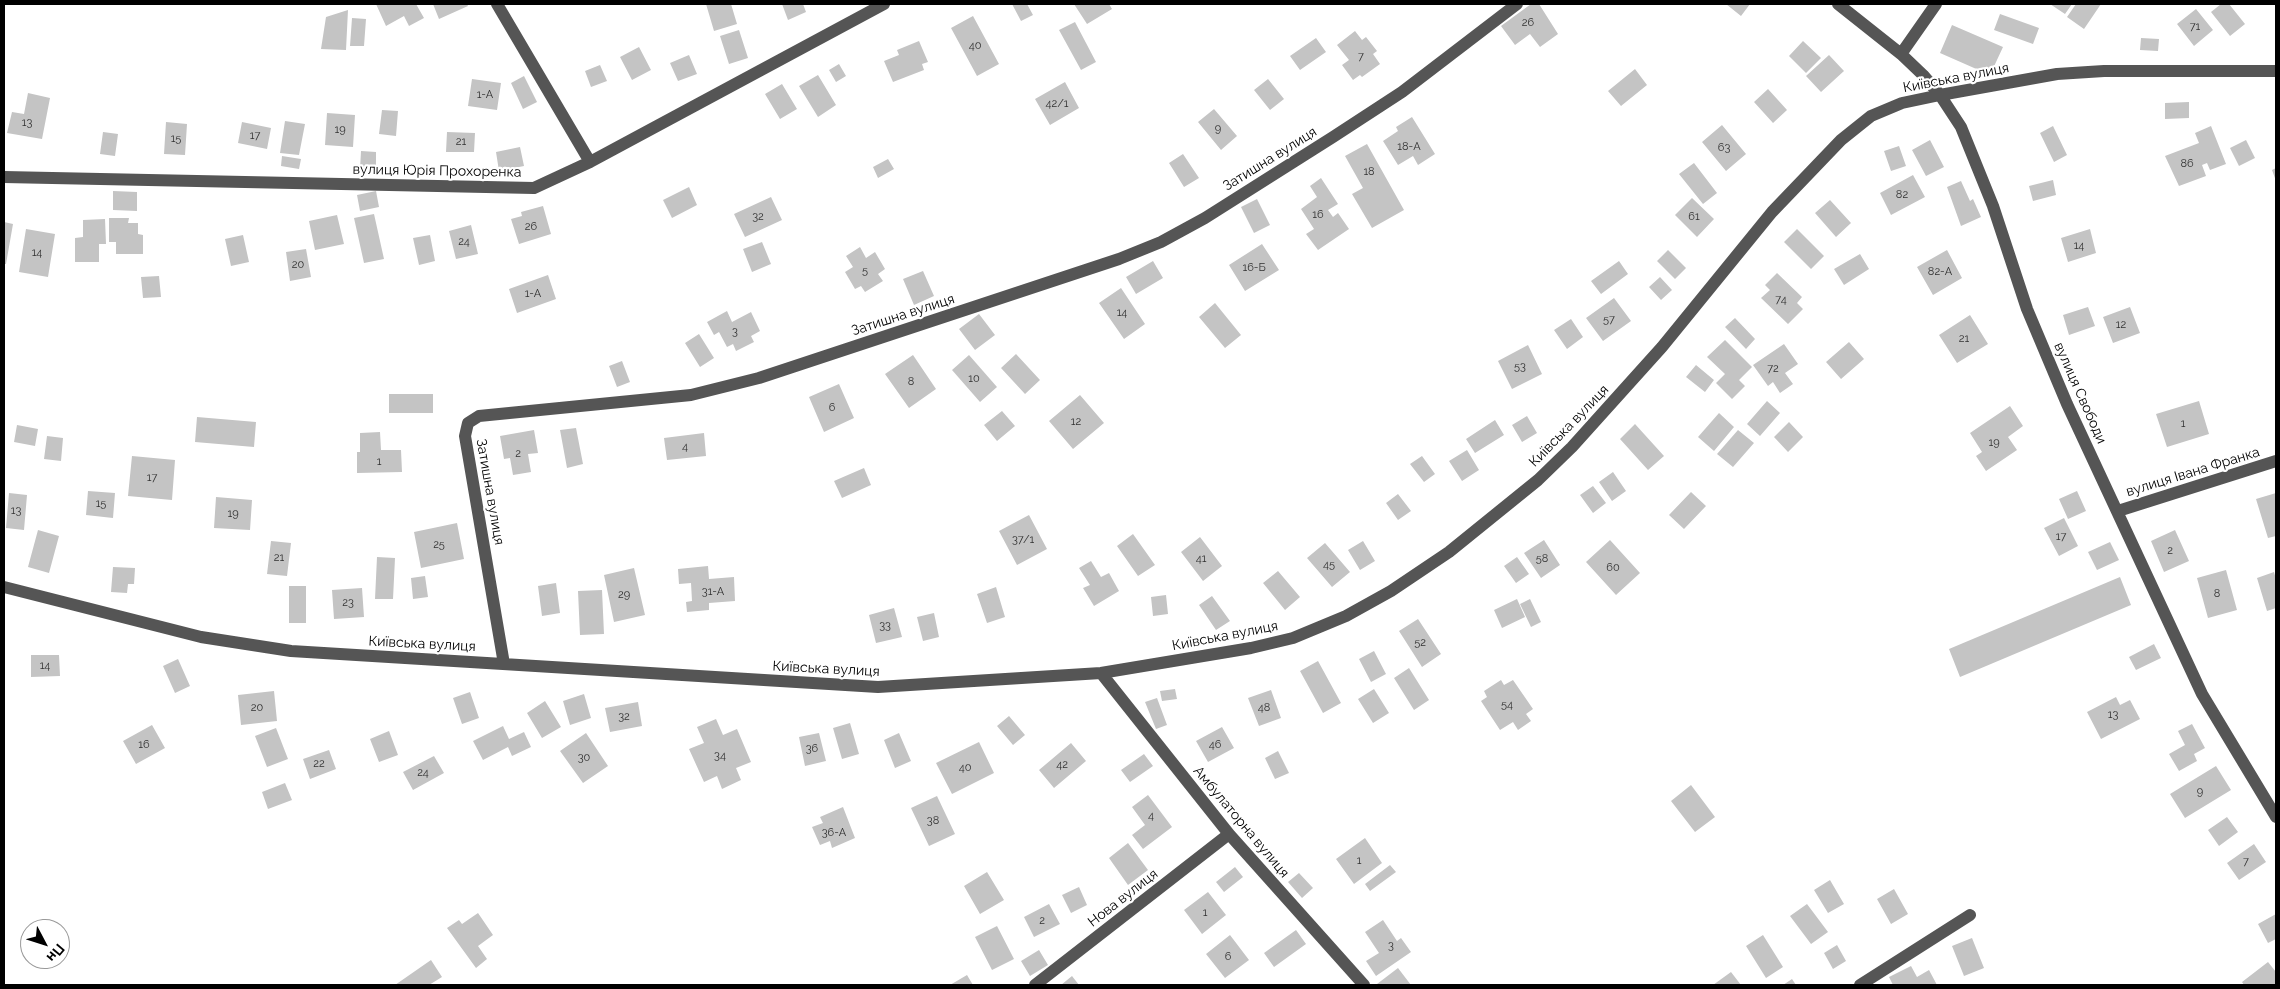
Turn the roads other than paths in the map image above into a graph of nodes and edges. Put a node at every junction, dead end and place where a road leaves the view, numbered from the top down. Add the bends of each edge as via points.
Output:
1 (497, 4) edge
2 (884, 4) edge
3 (1517, 4) edge
4 (1838, 4) edge
5 (1936, 4) edge
6 (1901, 54) junction
7 (2276, 71) edge
8 (1940, 95) junction
9 (590, 162) junction
10 (4, 177) edge
11 (2276, 461) edge
12 (2118, 511) junction
13 (4, 587) edge
14 (504, 664) junction
15 (1101, 673) junction
16 (2276, 817) edge
17 (1229, 834) junction
18 (1970, 915) dead end
19 (1035, 985) edge
20 (1364, 985) edge
21 (1860, 985) edge

1 - 9 street
2 - 9 street, вулиця Юрія Прохоренка
3 - 14 street, Затишна вулиця via 1402,92 1333,137 1205,218 1161,242 1119,259 759,378 691,395 479,416 468,423 465,436
4 - 6 street, вулиця Свободи
5 - 6 street
6 - 8 street, вулиця Свободи
7 - 8 street, Київська вулиця via 2057,74
8 - 12 street, вулиця Свободи via 1961,127 1993,206 2027,308 2067,404
8 - 15 street, Київська вулиця via 1902,103 1872,116 1841,140 1772,212 1662,347 1572,447 1538,480 1449,552 1391,591 1346,616 1293,638
9 - 10 street, вулиця Юрія Прохоренка via 534,188
11 - 12 street, вулиця Івана Франка
12 - 16 street, вулиця Свободи via 2202,694
13 - 14 street, Київська вулиця via 201,637 291,651
14 - 15 street, Київська вулиця via 878,687
15 - 17 street, Амбулаторна вулиця
17 - 19 street, Нова вулиця
17 - 20 street, Амбулаторна вулиця
18 - 21 street

